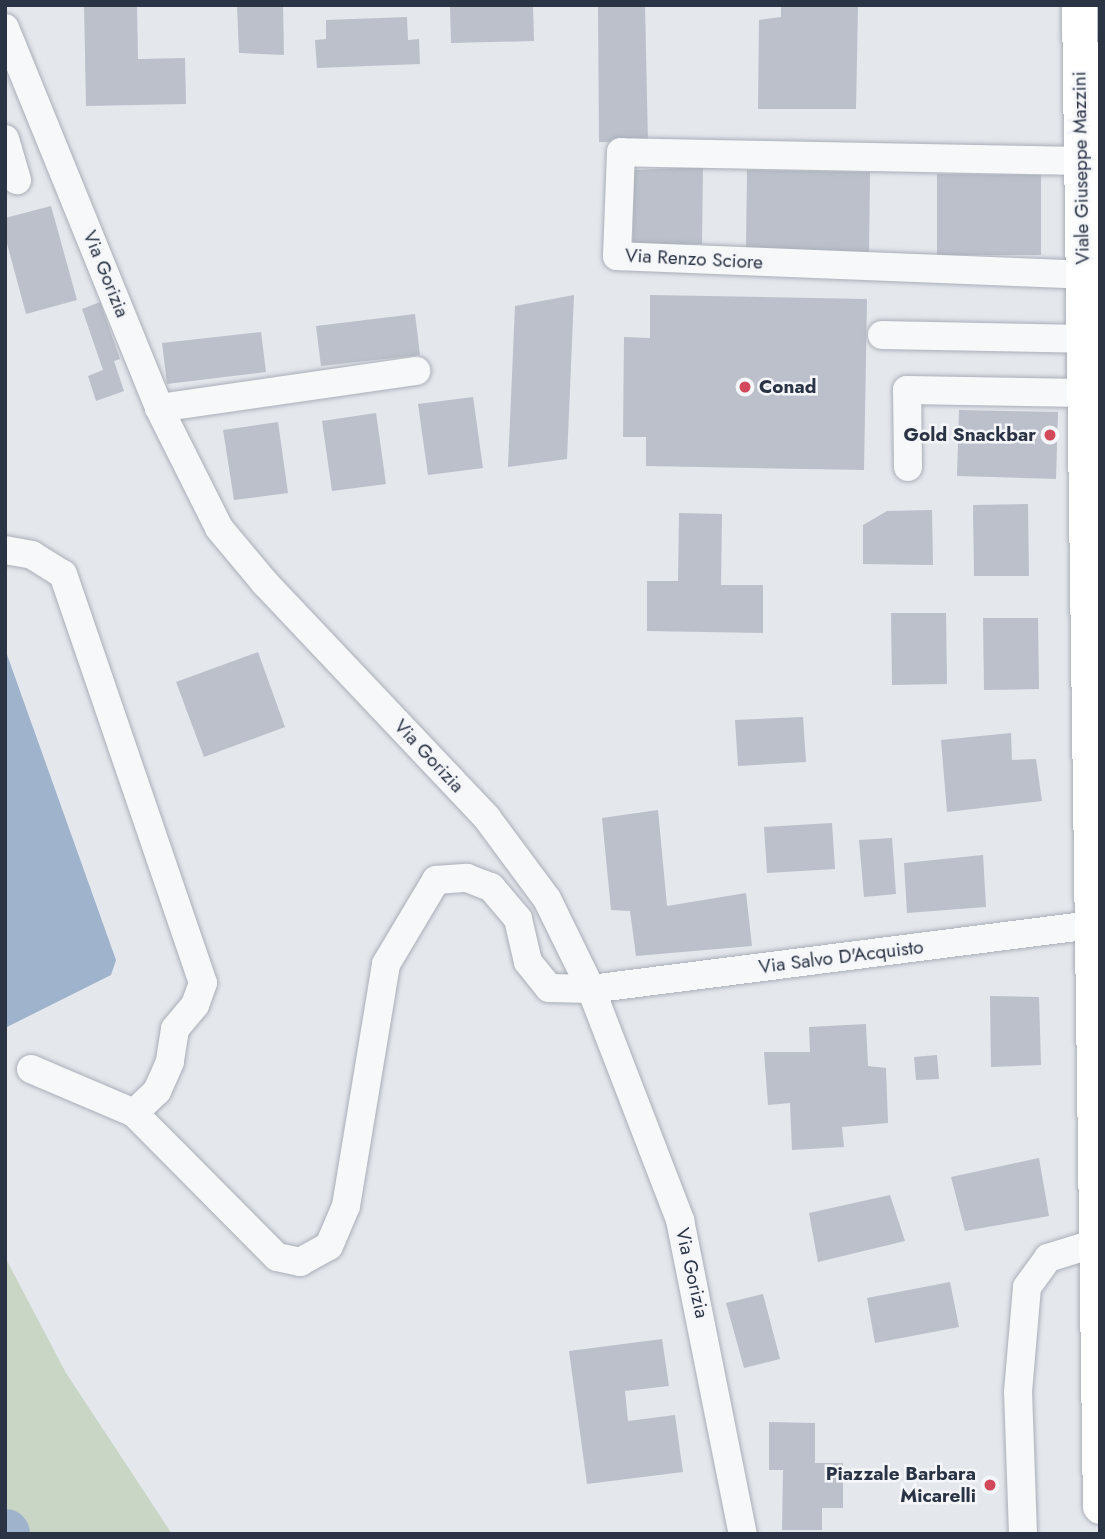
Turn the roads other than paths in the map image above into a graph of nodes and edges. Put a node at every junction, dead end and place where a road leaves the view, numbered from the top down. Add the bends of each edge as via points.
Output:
1 (1079, 5) edge
2 (5, 28) edge
3 (5, 139) edge
4 (1081, 161) junction
5 (17, 180) dead end
6 (1083, 275) junction
7 (882, 335) dead end
8 (1083, 339) junction
9 (416, 371) dead end
10 (1084, 393) junction
11 (159, 408) junction
12 (908, 467) dead end
13 (5, 550) edge
14 (1093, 557) edge
15 (1094, 685) edge
16 (1091, 925) junction
17 (591, 989) junction
18 (32, 1069) dead end
19 (134, 1113) junction
20 (1097, 1181) edge
21 (1096, 1243) junction
22 (1098, 1308) edge
23 (1100, 1506) edge
24 (743, 1534) edge
25 (1023, 1534) edge

1 - 4 main road, Viale Giuseppe Mazzini
2 - 11 street, Via Gorizia
3 - 5 street
4 - 6 main road, Viale Giuseppe Mazzini
4 - 6 street, Via Renzo Sciore via 621,152 617,256
6 - 8 main road, Viale Giuseppe Mazzini
7 - 8 street
8 - 10 main road, Viale Giuseppe Mazzini
9 - 11 street
10 - 12 street via 907,390
10 - 14 main road, Viale Giuseppe Mazzini
11 - 17 street, Via Gorizia via 203,500 232,545 519,856 547,899
13 - 19 street via 32,555 63,574 203,983 195,1005 175,1029 170,1062 158,1091
14 - 15 main road, Viale Giuseppe Mazzini
15 - 16 main road, Viale Giuseppe Mazzini
16 - 17 street, Via Salvo D'Acquisto
16 - 20 main road, Viale Giuseppe Mazzini
17 - 19 street, Via Salvo D'Acquisto via 550,988 528,962 517,919 491,887 467,878 436,880 387,964 346,1206 329,1246 300,1262 276,1257
17 - 24 street, Via Gorizia via 680,1220
18 - 19 street
20 - 21 main road, Viale Giuseppe Mazzini
21 - 22 main road, Viale Giuseppe Mazzini
21 - 25 street via 1048,1258 1027,1287 1018,1392
22 - 23 main road, Viale Giuseppe Mazzini

